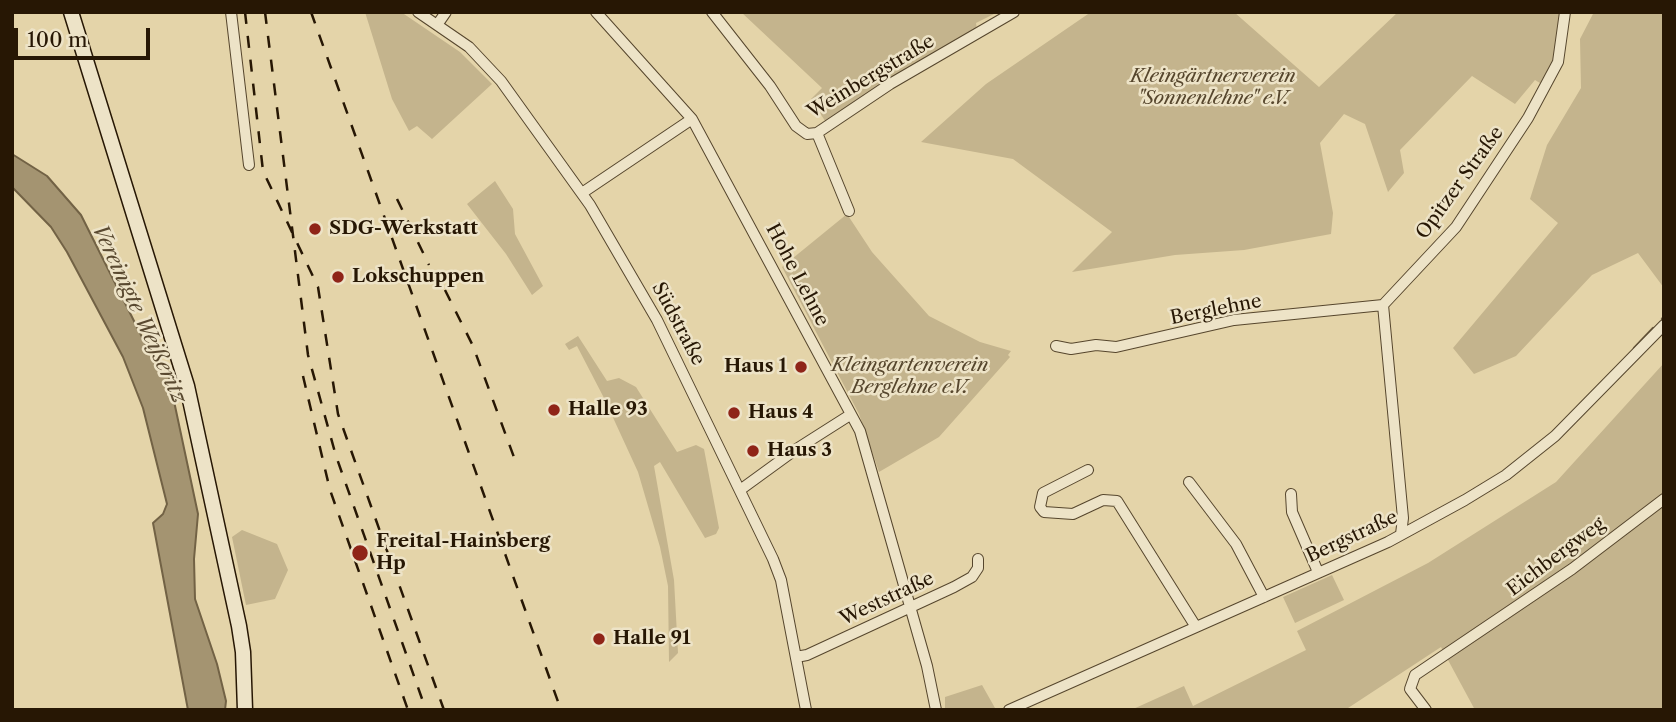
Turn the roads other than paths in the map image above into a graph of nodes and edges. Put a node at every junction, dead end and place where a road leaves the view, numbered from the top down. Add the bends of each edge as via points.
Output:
1 (71, 12) edge
2 (231, 12) edge
3 (418, 12) edge
4 (446, 12) edge
5 (596, 12) edge
6 (712, 12) edge
7 (1014, 12) edge
8 (1565, 12) edge
9 (437, 25) junction
10 (692, 119) junction
11 (817, 133) junction
12 (249, 165) dead end
13 (582, 193) junction
14 (849, 211) dead end
15 (1383, 305) junction
16 (1664, 325) edge
17 (1056, 346) dead end
18 (850, 415) junction
19 (1088, 470) dead end
20 (1189, 482) dead end
21 (740, 490) junction
22 (1291, 494) dead end
23 (1664, 499) edge
24 (1401, 534) junction
25 (978, 559) dead end
26 (1318, 572) junction
27 (1264, 597) junction
28 (909, 608) junction
29 (1196, 627) junction
30 (796, 657) junction
31 (246, 710) edge
32 (806, 710) edge
33 (936, 710) edge
34 (1009, 710) edge
35 (1426, 710) edge

1 - 31 main road via 187,386 239,626
2 - 12 street
3 - 9 street, Südstraße
4 - 9 street
5 - 10 street, Hohe Lehne
6 - 11 street, Weinbergstraße via 796,126 807,134
7 - 11 street, Weinbergstraße via 890,84
8 - 15 street, Opitzer Straße via 1558,62 1528,118 1456,227
9 - 13 street, Südstraße via 469,47 495,74
10 - 13 street
10 - 18 street, Hohe Lehne
11 - 14 street
13 - 21 street, Südstraße via 657,320
15 - 17 street, Berglehne via 1234,320 1116,347
15 - 24 street
16 - 24 street, Bergstraße via 1534,455
18 - 21 street
18 - 28 street, Hohe Lehne via 860,431
19 - 29 street via 1043,493 1040,507 1044,512 1073,514 1103,500 1117,501
20 - 27 street via 1236,544
21 - 30 street, Südstraße via 781,580
22 - 26 street via 1292,512
23 - 35 street, Eichbergweg via 1572,569 1434,660 1410,682
24 - 26 street, Bergstraße
25 - 28 street, Weststraße via 972,577
26 - 27 street, Bergstraße
27 - 29 street, Bergstraße
28 - 30 street, Weststraße
28 - 33 street, Hohe Lehne
29 - 34 street, Bergstraße
30 - 32 street, Südstraße

